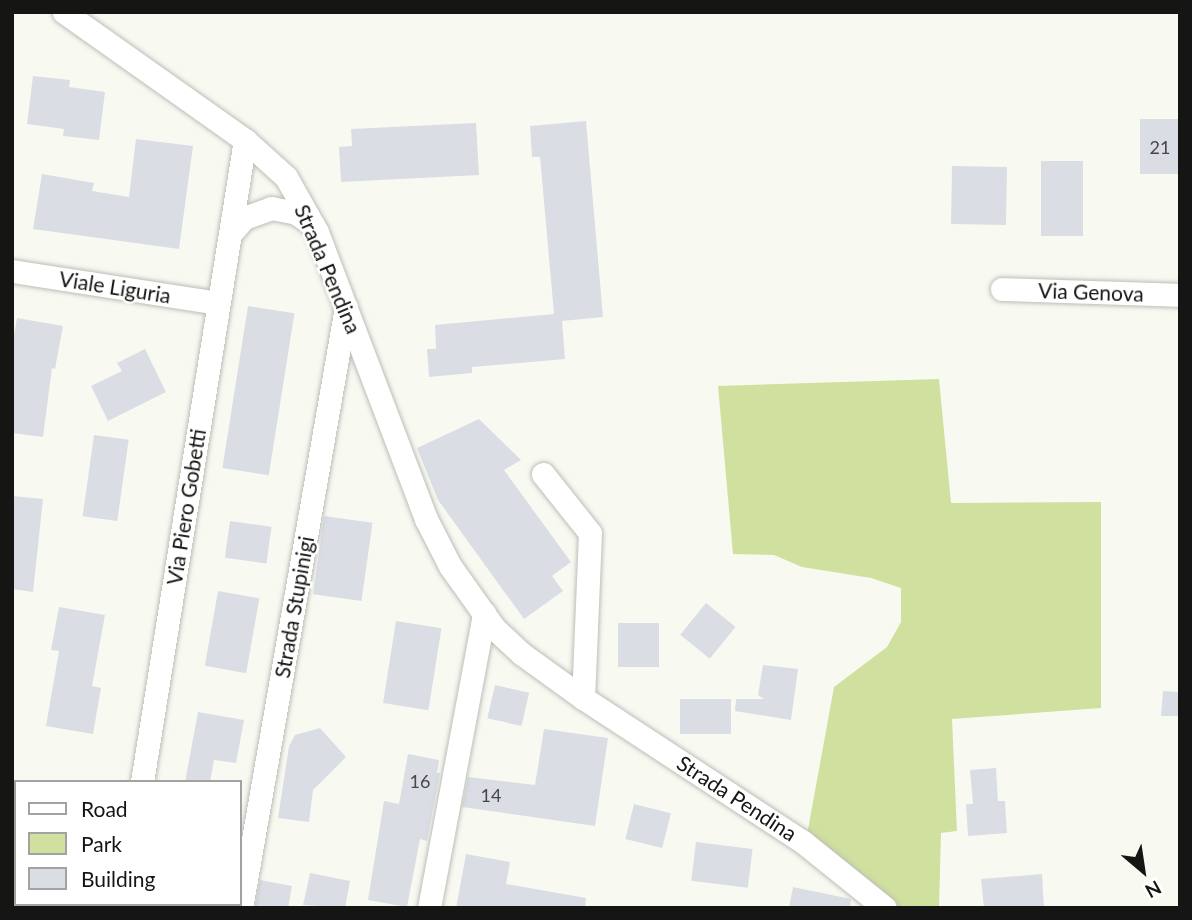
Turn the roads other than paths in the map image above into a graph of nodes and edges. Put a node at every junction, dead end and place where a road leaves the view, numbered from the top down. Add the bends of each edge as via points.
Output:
1 (64, 12) edge
2 (245, 140) junction
3 (314, 226) junction
4 (231, 233) junction
5 (12, 271) edge
6 (1002, 289) dead end
7 (1180, 295) edge
8 (218, 303) junction
9 (346, 307) junction
10 (543, 474) dead end
11 (484, 613) junction
12 (583, 698) junction
13 (142, 780) edge
14 (242, 902) edge
15 (429, 908) edge
16 (884, 908) edge

1 - 2 street, Strada Pendina
2 - 3 street, Strada Pendina via 286,177
2 - 4 street, Via Piero Gobetti
3 - 4 street via 296,212 271,208 244,219
3 - 9 street, Strada Pendina
4 - 8 street, Via Piero Gobetti
5 - 8 street, Viale Liguria
6 - 7 street, Via Genova
8 - 13 street, Via Piero Gobetti
9 - 11 street, Strada Pendina via 426,519 450,566
9 - 14 street, Strada Stupinigi
10 - 12 street via 590,533
11 - 12 street, Strada Pendina via 522,654
11 - 15 street
12 - 16 street, Strada Pendina via 803,842

